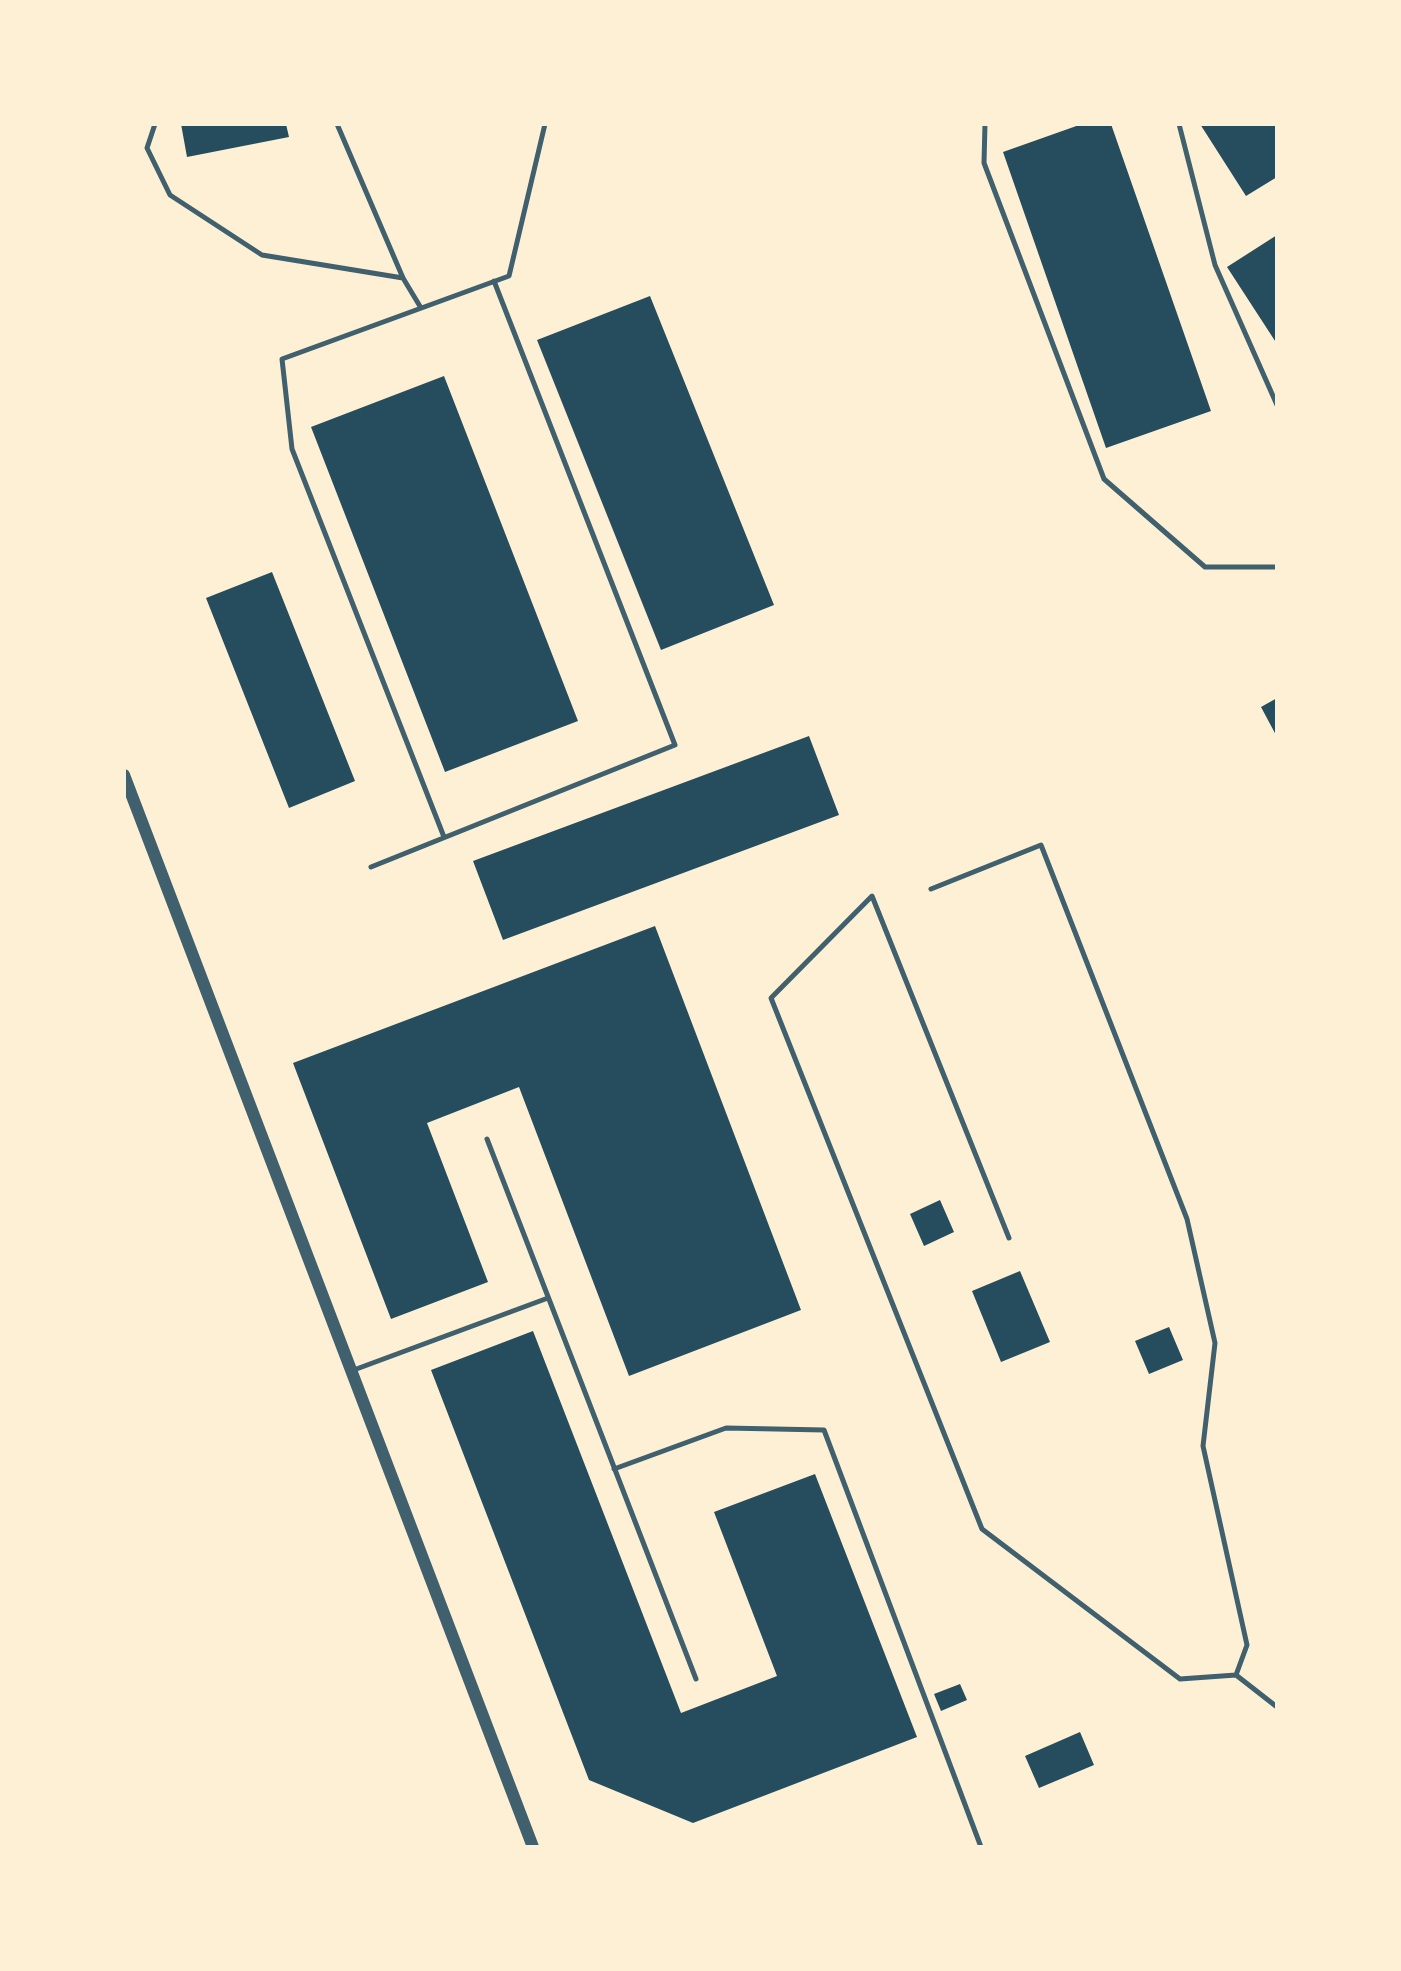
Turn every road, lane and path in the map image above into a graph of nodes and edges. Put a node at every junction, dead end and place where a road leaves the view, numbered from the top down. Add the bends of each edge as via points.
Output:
1 (155, 124) edge
2 (337, 124) edge
3 (545, 124) edge
4 (985, 124) edge
5 (1178, 124) edge
6 (402, 278) junction
7 (494, 281) junction
8 (421, 308) junction
9 (1277, 405) edge
10 (1277, 567) edge
11 (124, 775) edge
12 (444, 836) junction
13 (371, 867) dead end
14 (931, 889) dead end
15 (487, 1139) dead end
16 (1009, 1238) dead end
17 (548, 1298) junction
18 (351, 1371) junction
19 (614, 1469) junction
20 (1236, 1675) junction
21 (696, 1679) dead end
22 (1277, 1707) edge
23 (533, 1847) edge
24 (981, 1847) edge

1 - 6 lane via 147,148 170,195 262,255
2 - 6 lane
3 - 7 lane via 509,276
4 - 10 lane via 984,163 1104,479 1205,566
5 - 9 lane via 1215,265
6 - 8 lane
7 - 8 lane
7 - 12 lane via 675,745
8 - 12 lane via 282,359 292,449
11 - 18 street
12 - 13 lane
14 - 20 lane via 1041,845 1177,1193 1214,1343 1203,1446 1247,1645
15 - 17 lane
16 - 20 lane via 872,896 771,998 982,1530 1180,1679
17 - 18 lane
17 - 19 lane
18 - 23 street
19 - 21 lane
19 - 24 lane via 726,1428 824,1430
20 - 22 lane

